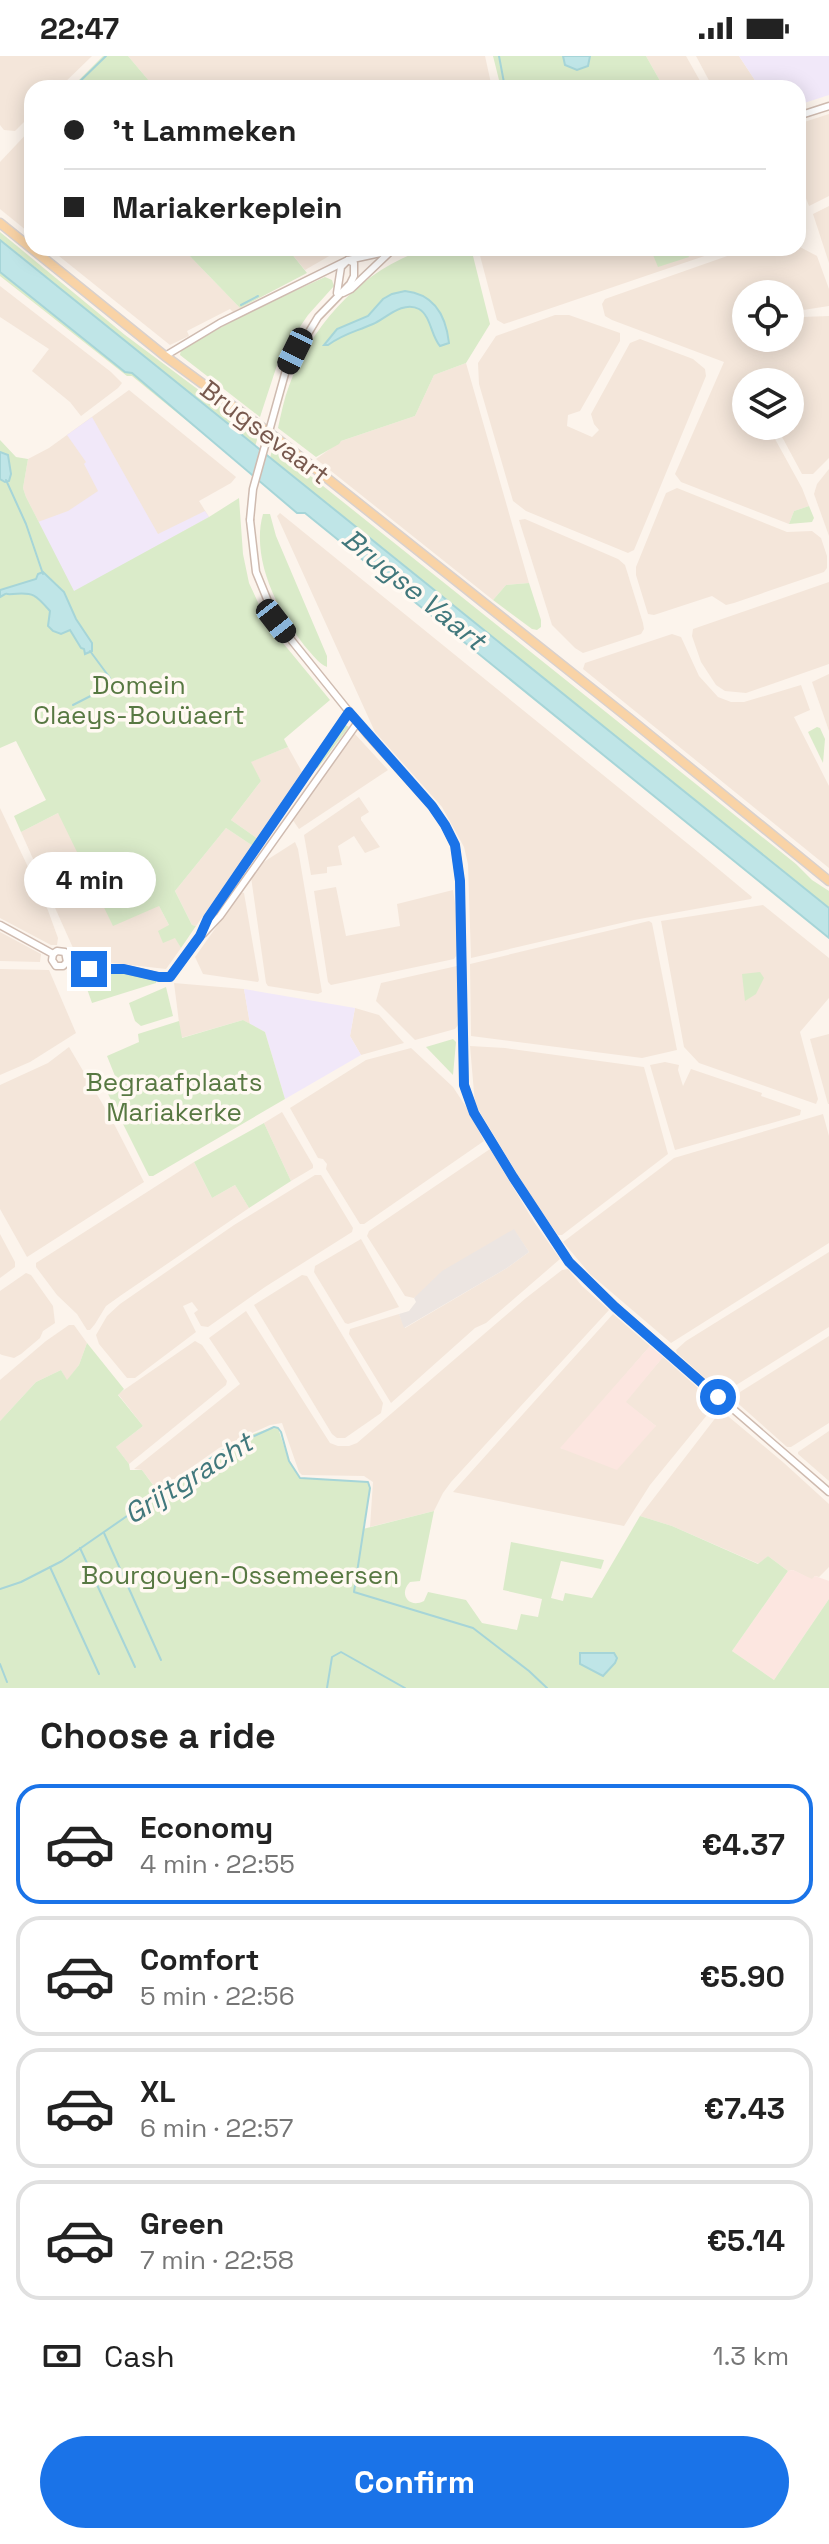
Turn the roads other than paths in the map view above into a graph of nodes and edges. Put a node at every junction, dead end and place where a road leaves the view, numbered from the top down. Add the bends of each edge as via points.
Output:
1 (829, 106) edge
2 (806, 113) edge
3 (0, 223) edge
4 (24, 242) edge
5 (41, 256) edge
6 (367, 256) edge
7 (386, 256) edge
8 (348, 260) junction
9 (336, 296) junction
10 (165, 356) junction
11 (349, 712) junction
12 (358, 722) junction
13 (829, 881) edge
14 (0, 925) edge
15 (200, 936) junction
16 (53, 954) junction
17 (67, 962) junction
18 (829, 1492) edge

1 - 2 street
3 - 4 main road, Brugsevaart
5 - 10 main road, Brugsevaart
6 - 8 street
7 - 9 street
8 - 9 street via 341,267
8 - 9 street via 354,263 354,276
8 - 10 street
9 - 11 street, bridge via 286,370 253,489 250,520 256,572 274,617
10 - 13 main road, Brugsevaart via 291,450
11 - 12 street
11 - 15 street
12 - 15 street via 220,916
12 - 18 street via 432,806 455,845 460,865 464,1085 474,1113 513,1177 579,1273
14 - 16 street
15 - 17 street via 170,977
16 - 17 street via 65,952
16 - 17 street via 56,966

